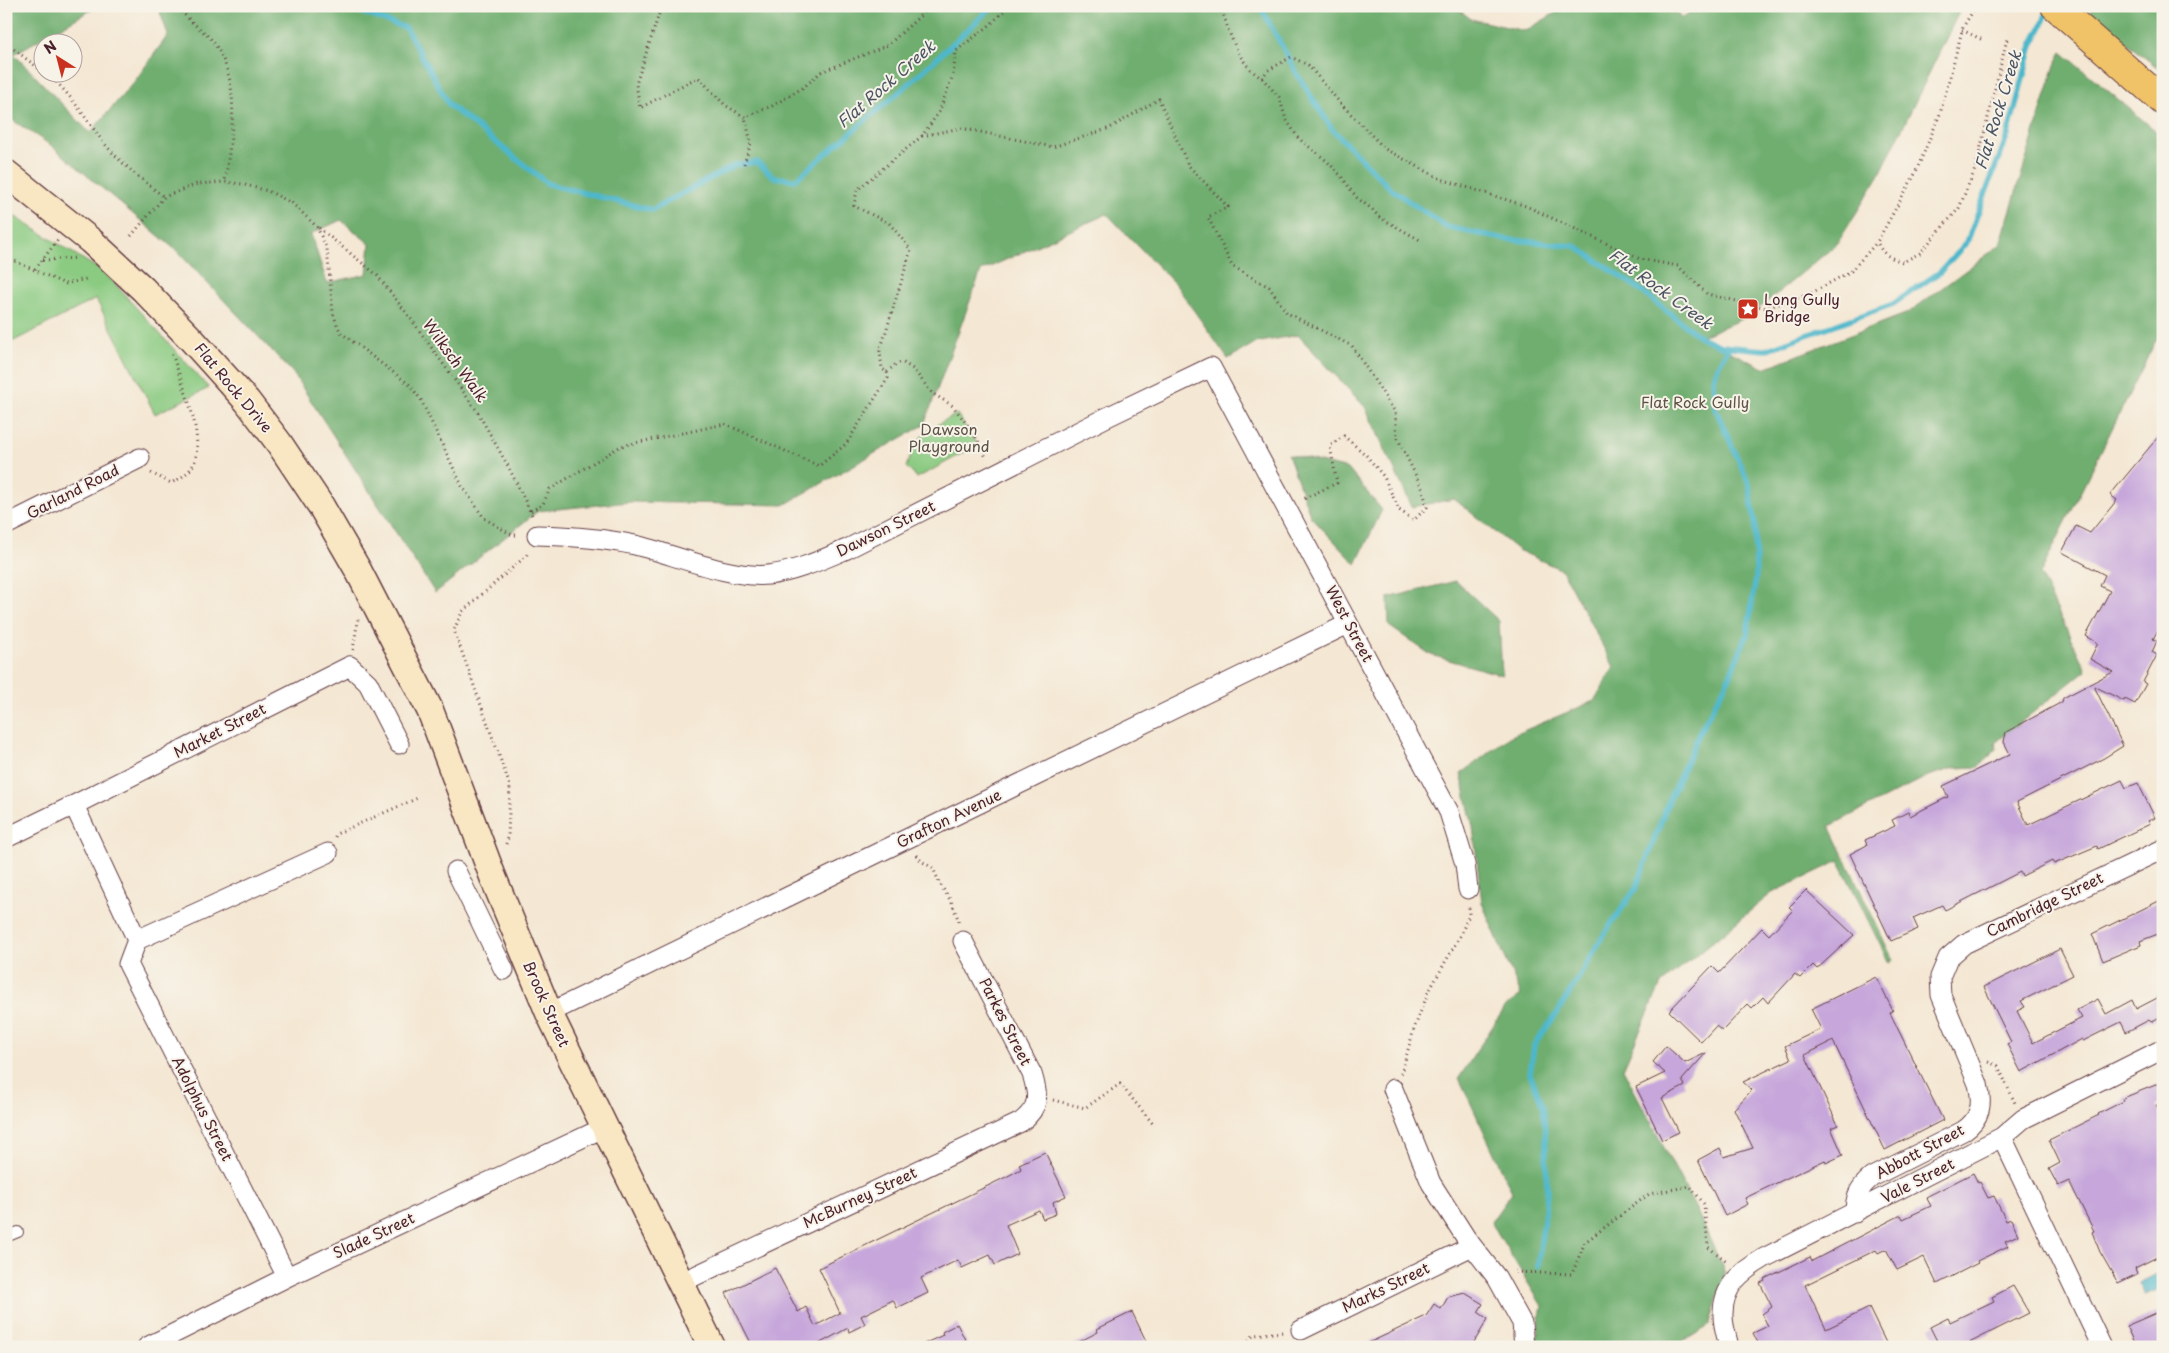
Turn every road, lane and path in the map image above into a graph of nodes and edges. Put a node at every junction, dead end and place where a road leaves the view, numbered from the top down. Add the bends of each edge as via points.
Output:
1 (180, 6) edge
2 (653, 6) edge
3 (931, 6) edge
4 (996, 6) edge
5 (1009, 6) edge
6 (1221, 6) edge
7 (1976, 6) edge
8 (2055, 6) edge
9 (1004, 10) junction
10 (1962, 30) junction
11 (2007, 39) dead end
12 (1983, 40) dead end
13 (6, 43) edge
14 (32, 63) edge
15 (1262, 78) junction
16 (56, 82) edge
17 (2163, 102) edge
18 (745, 118) junction
19 (922, 136) junction
20 (744, 164) dead end
21 (6, 173) edge
22 (225, 182) junction
23 (164, 197) junction
24 (72, 226) junction
25 (318, 227) junction
26 (131, 236) dead end
27 (1420, 240) dead end
28 (1877, 242) junction
29 (6, 257) edge
30 (84, 257) dead end
31 (43, 260) junction
32 (35, 269) junction
33 (86, 279) dead end
34 (170, 347) dead end
35 (1211, 367) joint
36 (887, 372) junction
37 (140, 458) joint
38 (995, 474) junction
39 (1286, 507) junction
40 (531, 511) junction
41 (6, 525) edge
42 (537, 535) junction
43 (360, 610) dead end
44 (1348, 624) junction
45 (400, 652) joint
46 (350, 666) junction
47 (399, 744) dead end
48 (420, 797) dead end
49 (74, 806) junction
50 (6, 838) edge
51 (907, 839) junction
52 (506, 844) dead end
53 (2163, 849) edge
54 (328, 853) joint
55 (456, 871) dead end
56 (1468, 889) joint
57 (504, 905) junction
58 (477, 913) junction
59 (138, 940) junction
60 (964, 942) joint
61 (504, 970) dead end
62 (1940, 976) joint
63 (549, 1013) junction
64 (2163, 1049) edge
65 (1998, 1066) dead end
66 (1393, 1089) joint
67 (1037, 1101) junction
68 (2015, 1102) dead end
69 (1154, 1124) dead end
70 (603, 1128) junction
71 (2002, 1137) junction
72 (1855, 1213) junction
73 (18, 1232) dead end
74 (6, 1237) edge
75 (1472, 1246) junction
76 (1492, 1271) junction
77 (1742, 1272) junction
78 (287, 1277) junction
79 (680, 1283) junction
80 (1301, 1330) joint
81 (147, 1347) edge
82 (712, 1347) edge
83 (1241, 1347) edge
84 (1524, 1347) edge
85 (1729, 1347) edge
86 (2102, 1347) edge

1 - 22 path via 213,42 229,71 234,112
2 - 18 path via 659,14 636,84 640,108 698,77 725,105
3 - 18 path via 888,45 821,72 804,87
4 - 9 path
5 - 9 path
6 - 15 path via 1231,39 1253,73
7 - 10 path
8 - 17 main road
9 - 19 path via 956,52 949,90
10 - 12 path
10 - 28 path via 1940,114 1915,174
11 - 28 path via 1976,167 1959,208 1920,253 1903,262 1888,257
13 - 14 path
15 - 27 path via 1279,97 1286,119 1298,138 1327,162 1379,217
15 - 28 path via 1267,70 1291,57 1308,65 1385,149 1441,179 1526,206 1640,259 1678,266 1706,294 1766,308 1810,294 1852,271
16 - 23 path via 105,144
18 - 20 path via 751,143
19 - 36 path via 857,190 854,206 889,224 911,250 880,351 882,369
19 - 39 path via 961,128 1052,147 1110,128 1159,99 1188,165 1228,207 1208,217 1232,266 1269,287 1287,313 1352,346 1395,412 1397,437 1424,490 1427,507 1414,520 1399,510 1384,477 1344,436 1330,446 1337,482
21 - 24 main road, Flat Rock Drive
22 - 23 path, Wilksch Walk via 197,184
22 - 25 path, Wilksch Walk via 268,192 292,203
23 - 26 path
24 - 31 path
24 - 45 main road, Flat Rock Drive via 143,290 247,401 321,506
25 - 40 path, Wilksch Walk via 383,282 478,412
25 - 42 path via 327,249 333,313 340,332 410,385 421,400 462,486 484,518 512,535
29 - 32 path
30 - 31 path
31 - 32 path
32 - 33 path via 65,284
34 - 37 path via 196,426 196,458 184,478 171,482 152,473
35 - 38 street, Dawson Street
35 - 39 street, West Street
36 - 38 path via 896,364 906,364 932,393 953,406 975,435
36 - 40 path via 888,378 846,444 819,466 725,424 621,446 550,489 543,504
37 - 41 street, Garland Road
38 - 42 street, Dawson Street via 840,552 767,575 743,575 635,545 594,538
39 - 44 street, West Street
40 - 42 path, Wilksch Walk
42 - 52 path via 526,556 462,612 454,630 510,786
43 - 46 path
44 - 51 street, Grafton Avenue
44 - 56 street, West Street via 1449,812
45 - 57 main road, Brook Street via 430,710
46 - 47 street via 368,682
46 - 49 street, Market Street
48 - 54 path via 336,834
49 - 50 street, Market Street
49 - 59 street
51 - 60 path via 921,861 933,868 960,922
51 - 63 street, Grafton Avenue
53 - 62 street, Cambridge Street via 1964,944 1948,958
54 - 59 street
55 - 58 street
56 - 66 path via 1469,915 1428,993 1402,1073
57 - 58 street
57 - 63 main road, Brook Street
58 - 61 street
59 - 78 street, Adolphus Street via 128,964
60 - 67 street, Parkes Street via 1032,1074
62 - 72 street, Abbott Street via 1941,995 1978,1084 1981,1108 1971,1126 1872,1177 1857,1194
63 - 70 main road, Brook Street
64 - 71 street, Vale Street via 2023,1119
65 - 68 path
66 - 75 street via 1431,1183
67 - 69 path via 1085,1108 1120,1084
67 - 79 street, McBurney Street via 1030,1115 1020,1122
70 - 78 street, Slade Street
70 - 79 main road, Brook Street
71 - 72 street, Vale Street
71 - 86 street
72 - 77 street, Vale Street
73 - 74 lane
75 - 76 street
75 - 80 street, Marks Street
76 - 77 path via 1572,1274 1585,1242 1649,1194 1690,1186 1704,1204 1708,1247
76 - 84 street via 1522,1323
77 - 85 street, Vale Street via 1727,1291 1723,1315
78 - 81 street, Slade Street
79 - 82 main road, Brook Street
80 - 83 path via 1254,1335

